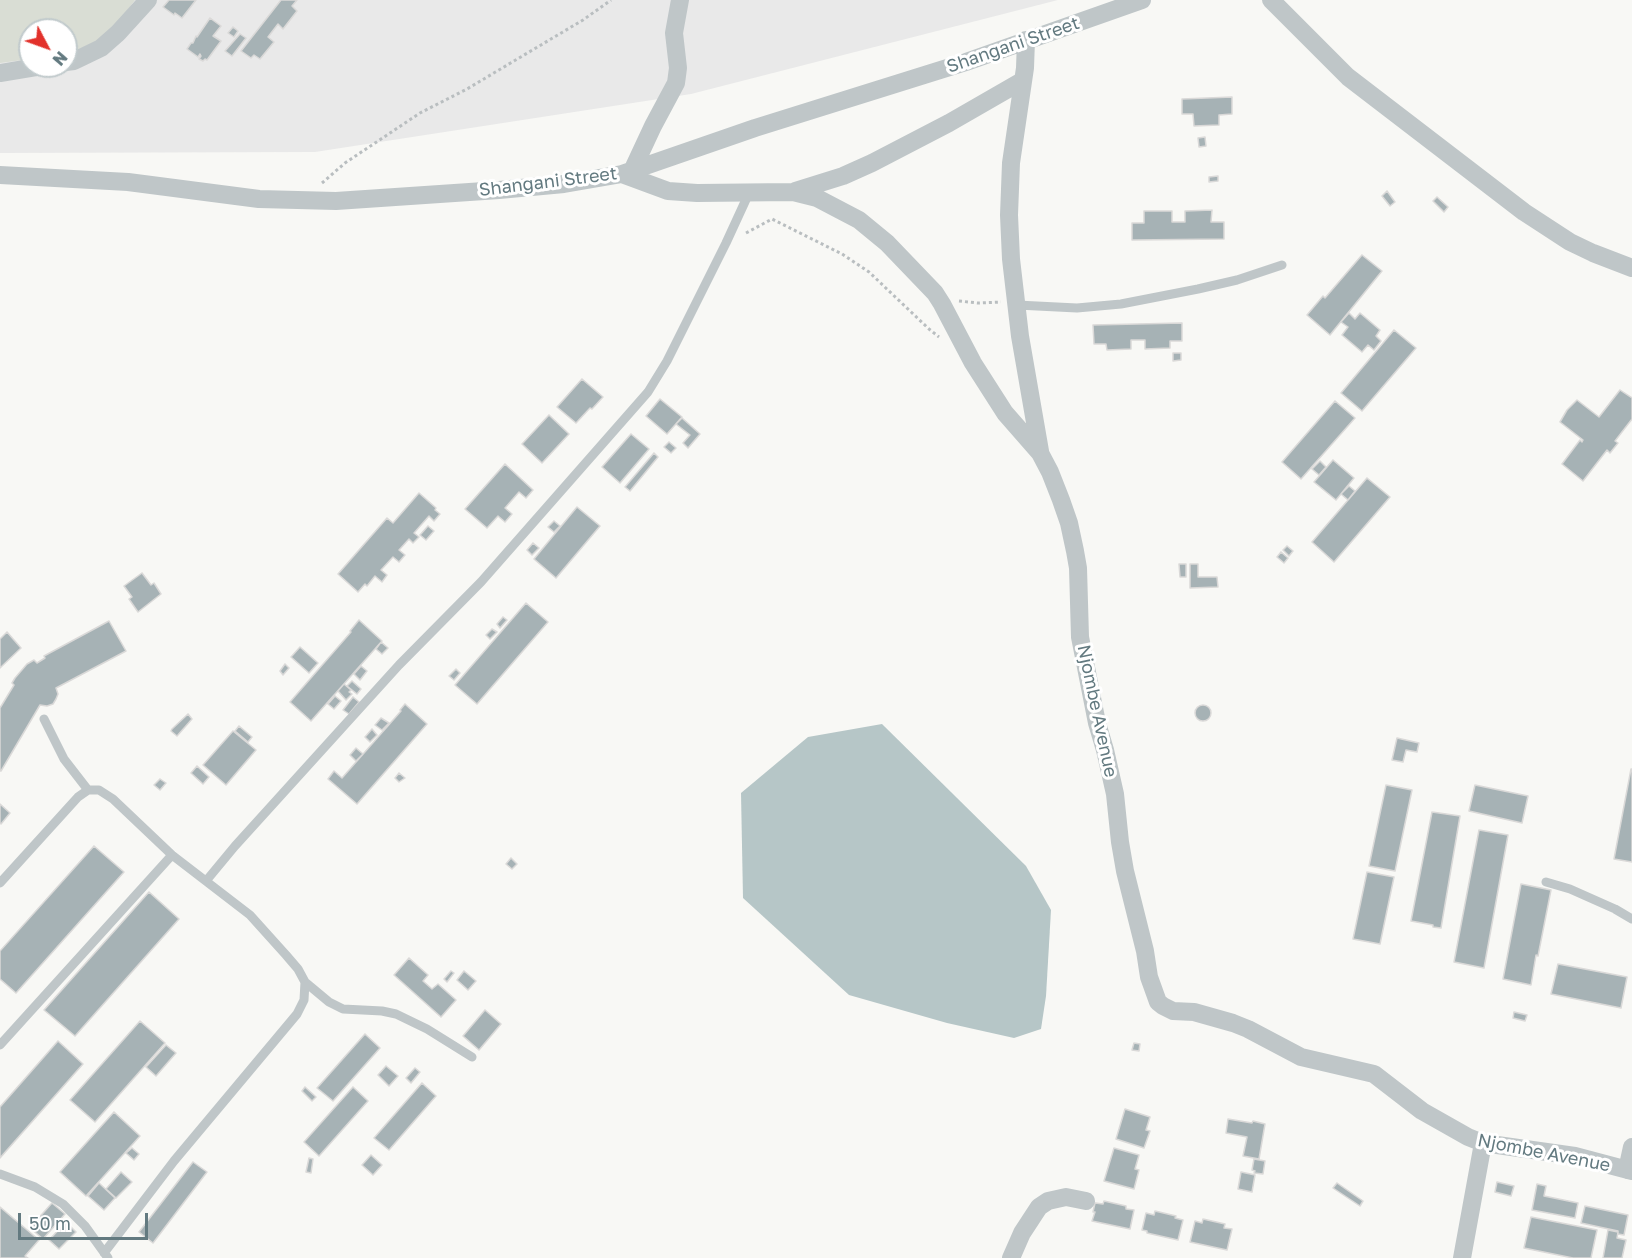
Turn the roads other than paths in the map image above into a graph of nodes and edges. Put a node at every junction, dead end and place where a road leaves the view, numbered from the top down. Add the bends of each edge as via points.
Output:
1 (148, 0) edge
2 (681, 0) edge
3 (1142, 0) edge
4 (1270, 0) edge
5 (1109, 7) edge
6 (1026, 40) junction
7 (78, 59) edge
8 (18, 70) edge
9 (0, 73) edge
10 (1023, 81) junction
11 (627, 173) junction
12 (0, 176) edge
13 (793, 192) junction
14 (749, 193) junction
15 (1282, 264) dead end
16 (1632, 268) edge
17 (1017, 305) junction
18 (1040, 453) junction
19 (44, 719) dead end
20 (88, 790) junction
21 (172, 855) junction
22 (206, 881) junction
23 (1546, 882) dead end
24 (0, 883) edge
25 (1632, 920) edge
26 (305, 982) junction
27 (0, 1045) edge
28 (472, 1057) dead end
29 (1483, 1143) junction
30 (1632, 1147) edge
31 (1629, 1170) edge
32 (0, 1174) edge
33 (1086, 1201) dead end
34 (106, 1256) edge
35 (1011, 1258) edge
36 (1462, 1258) edge

1 - 7 street via 118,33
2 - 11 street via 674,33 676,83
3 - 5 street, Shangani Street
4 - 16 street via 1348,78 1530,216 1593,254
5 - 6 street, Shangani Street
6 - 10 street
6 - 11 street, Shangani Street
8 - 9 street
10 - 13 street via 872,163
10 - 17 street via 1011,163 1009,215
11 - 12 street, Shangani Street via 564,184 336,201 259,199 128,182
11 - 14 street, Njombe Avenue via 668,190
13 - 14 street, Njombe Avenue
13 - 18 street, Njombe Avenue via 817,198 859,220 887,243 934,293 1005,413
14 - 22 lane via 668,361 648,392 482,582 399,665
15 - 17 lane via 1236,280 1122,304 1077,308
17 - 18 street
18 - 29 street, Njombe Avenue via 1069,523 1078,568 1080,637 1115,794 1125,871 1158,1002 1173,1011 1194,1012 1233,1023 1301,1057 1374,1074 1422,1110
19 - 20 lane via 64,759
20 - 21 lane via 107,794
20 - 24 lane
21 - 22 lane
21 - 27 lane
22 - 26 lane via 250,915
23 - 25 lane via 1570,889
26 - 28 lane via 343,1009 396,1014
26 - 34 lane via 304,1000 297,1014 174,1161
29 - 31 street, Njombe Avenue via 1575,1156
29 - 36 street
30 - 31 street
32 - 34 lane via 35,1187 63,1204
33 - 35 street via 1066,1197 1039,1207

